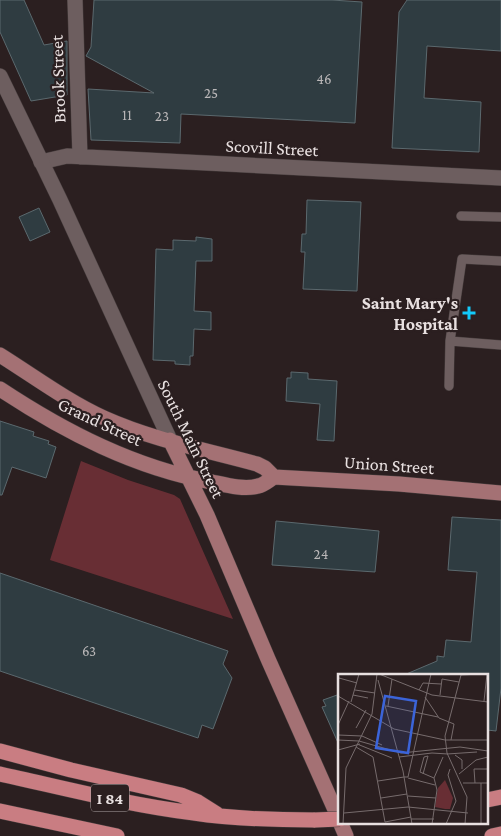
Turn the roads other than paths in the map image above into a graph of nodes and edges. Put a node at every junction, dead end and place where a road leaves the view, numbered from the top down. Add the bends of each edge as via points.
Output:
1 (74, 0) edge
2 (0, 76) edge
3 (80, 157) junction
4 (42, 162) junction
5 (501, 178) edge
6 (461, 216) dead end
7 (501, 217) edge
8 (501, 261) edge
9 (450, 341) junction
10 (501, 345) edge
11 (0, 355) edge
12 (449, 386) dead end
13 (0, 389) edge
14 (170, 440) junction
15 (274, 477) junction
16 (189, 478) junction
17 (501, 493) edge
18 (0, 751) edge
19 (0, 774) edge
20 (501, 797) edge
21 (488, 800) edge
22 (0, 811) edge
23 (220, 816) junction
24 (338, 816) edge
25 (338, 821) edge
26 (341, 824) edge
27 (501, 834) edge
28 (117, 836) edge
29 (346, 836) edge
30 (492, 836) edge

1 - 3 street, Brook Street
2 - 4 street, South Main Street
3 - 4 street, Scovill Street via 62,156
3 - 5 street, Scovill Street
4 - 14 street, South Main Street
6 - 7 lane
8 - 9 lane via 462,259
9 - 10 lane
9 - 12 lane
11 - 14 main road, Grand Street via 91,412
13 - 16 main road, Grand Street via 98,446
14 - 15 main road via 257,464
14 - 16 main road, South Main Street
15 - 16 main road, Union Street via 252,487
15 - 17 main road, Union Street
16 - 24 main road, South Main Street
18 - 23 highway via 181,794
19 - 23 highway, I 84 via 148,806
20 - 21 highway
22 - 28 highway, I 84
23 - 25 highway, I 84, bridge
26 - 29 main road, South Main Street
27 - 30 highway

